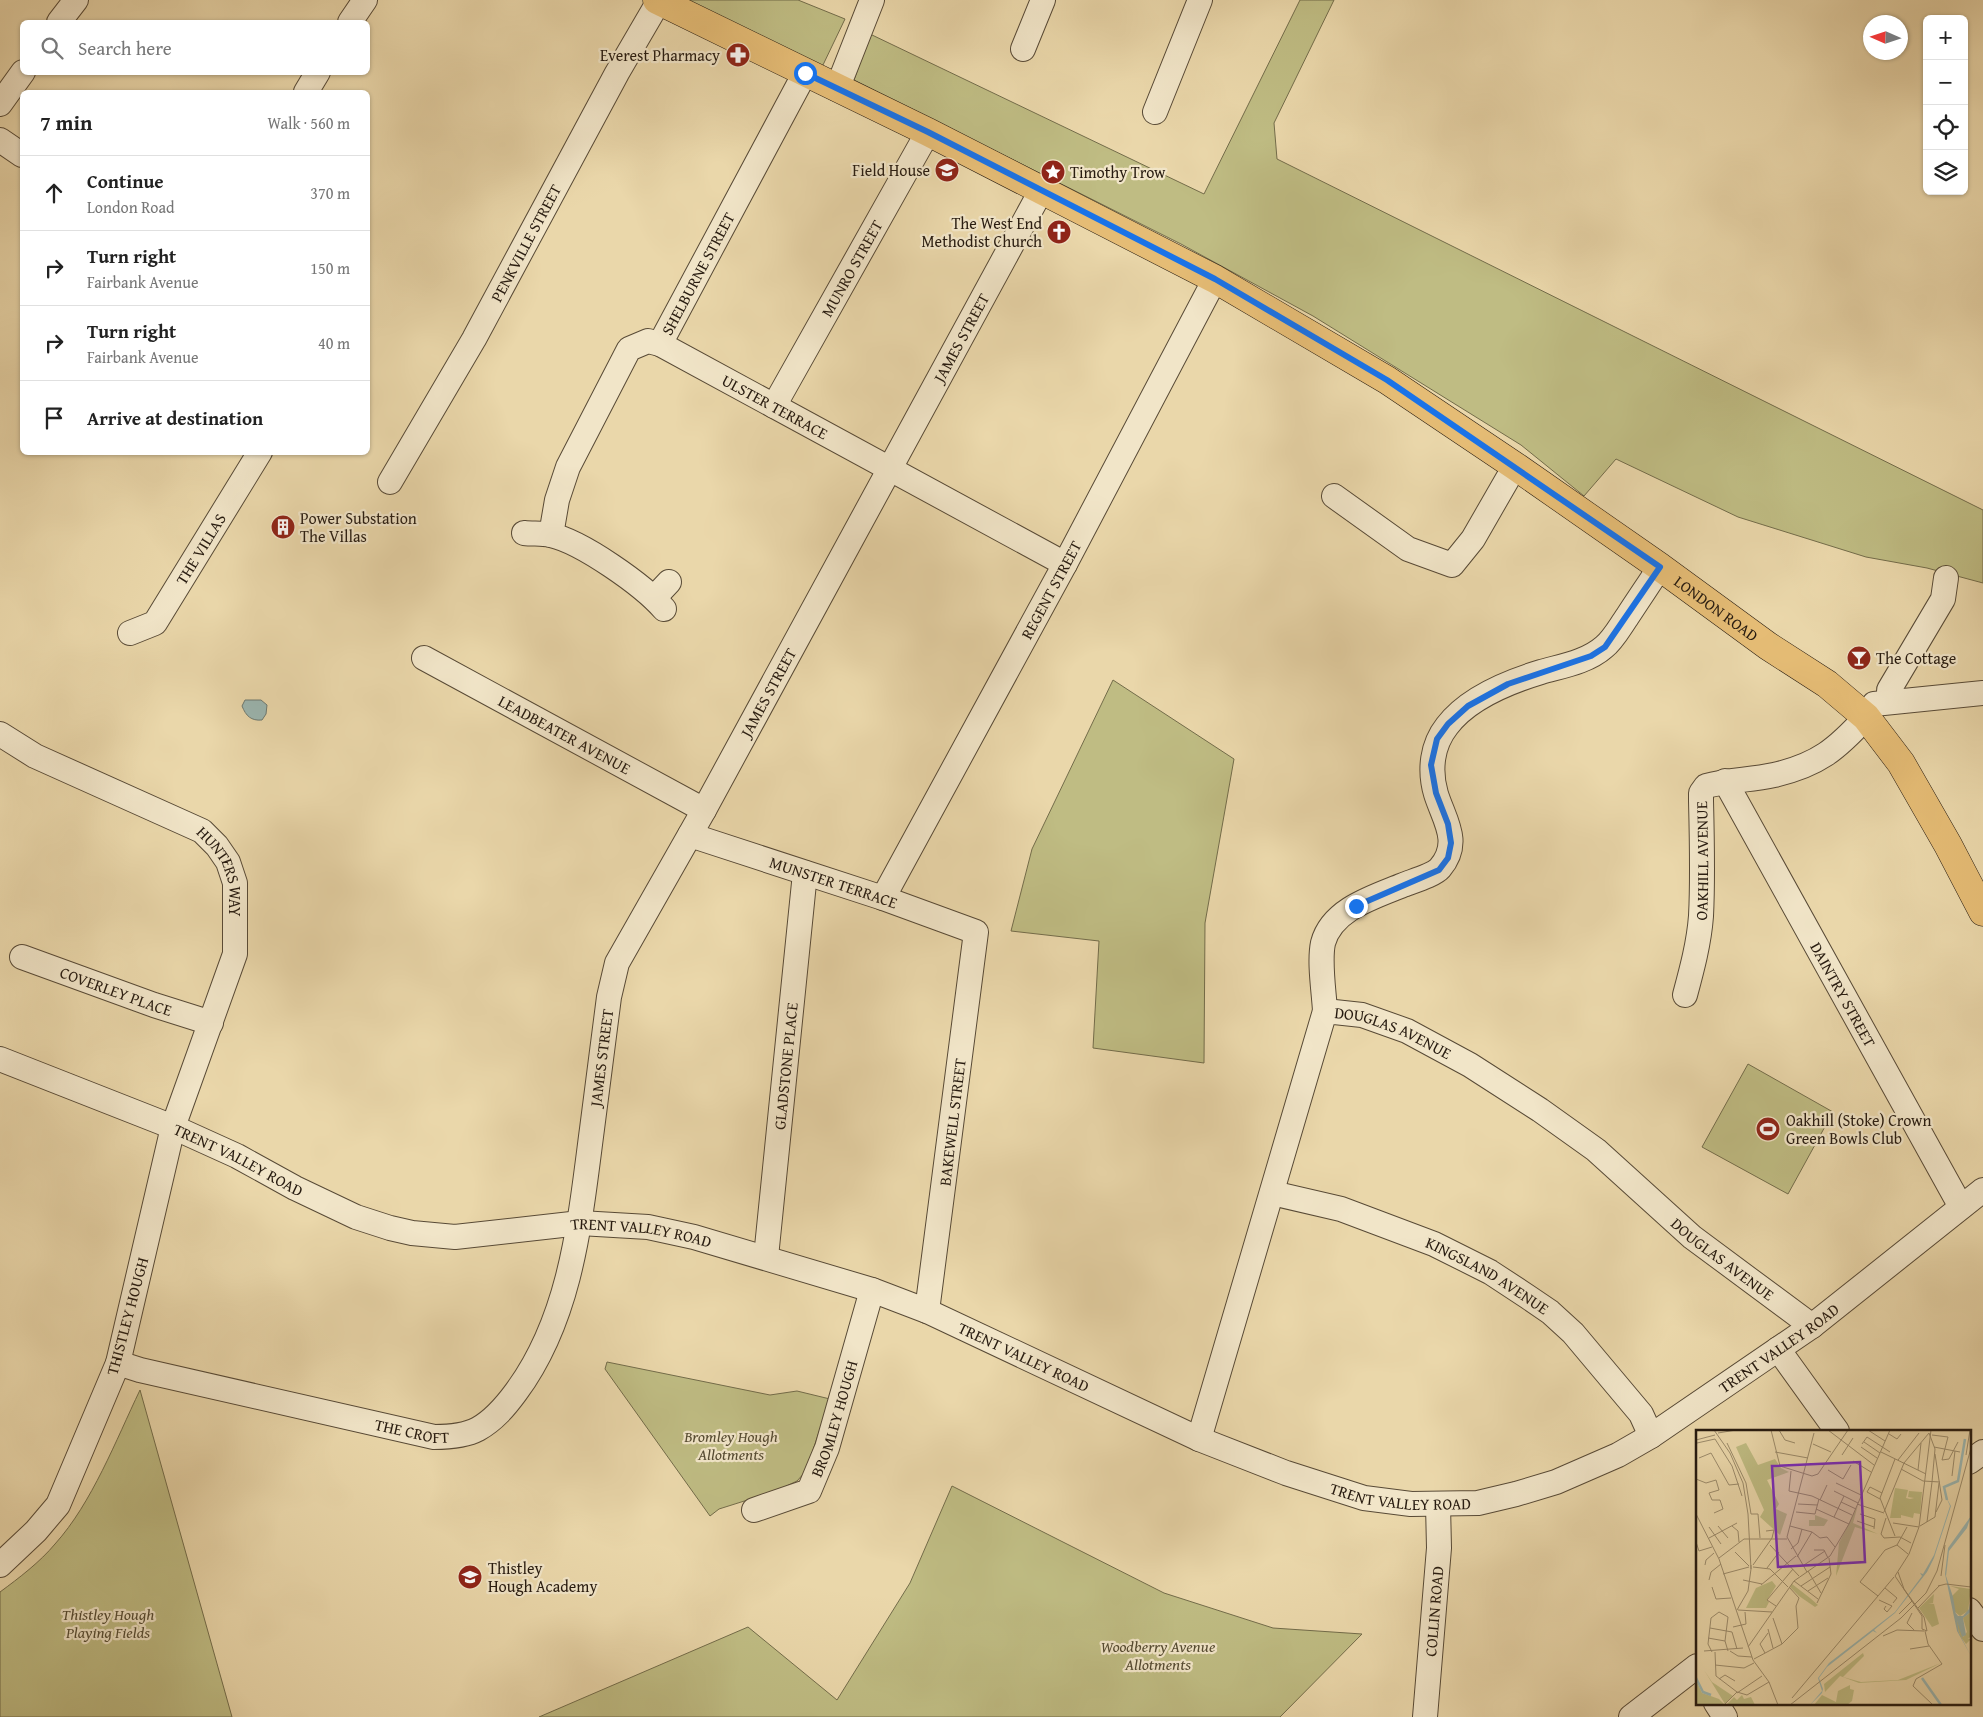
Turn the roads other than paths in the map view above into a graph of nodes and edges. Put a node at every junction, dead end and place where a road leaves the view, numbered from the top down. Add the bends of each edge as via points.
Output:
1 (76, 0) edge
2 (364, 0) edge
3 (658, 0) edge
4 (872, 0) edge
5 (1043, 0) edge
6 (1198, 1) edge
7 (61, 20) edge
8 (351, 20) edge
9 (1023, 49) dead end
10 (805, 73) junction
11 (21, 75) edge
12 (316, 75) edge
13 (838, 89) junction
14 (307, 90) edge
15 (0, 104) edge
16 (1155, 112) dead end
17 (928, 132) junction
18 (0, 140) edge
19 (20, 155) edge
20 (1042, 189) junction
21 (1215, 279) junction
22 (660, 344) junction
23 (774, 406) junction
24 (258, 455) edge
25 (1515, 466) junction
26 (890, 468) junction
27 (390, 482) dead end
28 (1334, 496) dead end
29 (524, 533) dead end
30 (551, 535) junction
31 (1064, 564) junction
32 (1660, 567) junction
33 (1946, 578) dead end
34 (662, 596) dead end
35 (130, 632) dead end
36 (424, 658) dead end
37 (1983, 693) edge
38 (1890, 702) junction
39 (1861, 713) junction
40 (0, 734) edge
41 (1725, 781) junction
42 (704, 810) junction
43 (690, 835) junction
44 (805, 874) junction
45 (883, 898) junction
46 (1983, 912) edge
47 (976, 932) joint
48 (22, 957) dead end
49 (1685, 995) dead end
50 (1325, 1011) junction
51 (211, 1023) junction
52 (0, 1059) edge
53 (173, 1127) junction
54 (1983, 1190) edge
55 (1272, 1193) junction
56 (1961, 1207) junction
57 (580, 1223) junction
58 (766, 1257) junction
59 (872, 1290) junction
60 (927, 1311) junction
61 (1812, 1326) junction
62 (1778, 1349) junction
63 (118, 1363) junction
64 (1835, 1430) edge
65 (1651, 1436) junction
66 (1199, 1439) junction
67 (1983, 1452) edge
68 (1970, 1461) edge
69 (1438, 1505) junction
70 (754, 1510) dead end
71 (0, 1565) edge
72 (1970, 1611) edge
73 (1983, 1629) edge
74 (1696, 1669) edge
75 (1717, 1704) edge
76 (1425, 1717) edge
77 (1631, 1717) edge
78 (1725, 1717) edge

1 - 7 street
2 - 8 street
3 - 10 main road, LONDON ROAD
3 - 27 street, PENKVILLE STREET via 474,339
4 - 13 street
5 - 9 street
6 - 16 street
10 - 13 main road, LONDON ROAD
10 - 22 street, SHELBURNE STREET
11 - 15 street
12 - 14 street
13 - 17 main road, LONDON ROAD
17 - 20 main road, LONDON ROAD
17 - 23 street, MUNRO STREET
18 - 19 street
20 - 21 main road, LONDON ROAD
20 - 26 street, JAMES STREET
21 - 25 main road, LONDON ROAD via 1387,380
21 - 31 street, REGENT STREET
22 - 23 street, ULSTER TERRACE
22 - 30 street, SHELBURNE STREET via 648,341 629,349 568,467 557,500
23 - 26 street, ULSTER TERRACE
24 - 35 street, THE VILLAS via 155,623
25 - 28 street via 1473,539 1452,565 1408,549
25 - 32 main road, LONDON ROAD
26 - 31 street, ULSTER TERRACE
26 - 42 street, JAMES STREET
29 - 30 street
30 - 34 street via 576,545
31 - 45 street, REGENT STREET
32 - 39 main road, LONDON ROAD via 1768,646 1827,684
32 - 50 street via 1605,647 1591,656 1508,684 1468,706 1448,724 1437,739 1431,765 1436,793 1448,824 1451,843 1448,858 1439,870 1356,906 1335,921 1323,943
33 - 38 street via 1943,599 1889,690
36 - 42 street, LEADBEATER AVENUE
37 - 38 street
38 - 39 street via 1872,704
39 - 41 street, OAKHILL AVENUE via 1845,740 1813,763 1773,775
39 - 46 main road, LONDON ROAD via 1902,763
40 - 51 street, HUNTERS WAY via 35,756 202,831 217,846 228,862 235,883 235,954
41 - 49 street, OAKHILL AVENUE via 1706,786 1701,793 1701,917
41 - 56 street, DAINTRY STREET
42 - 43 street, JAMES STREET
43 - 44 street, MUNSTER TERRACE
43 - 57 street, JAMES STREET via 617,963 609,997
44 - 45 street, MUNSTER TERRACE
44 - 58 street, GLADSTONE PLACE
45 - 47 street, MUNSTER TERRACE
47 - 60 street, BAKEWELL STREET
48 - 51 street, COVERLEY PLACE
50 - 55 street, DOUGLAS AVENUE
50 - 61 street, DOUGLAS AVENUE via 1362,1015 1407,1031 1470,1065 1540,1110 1596,1150 1692,1237
51 - 53 street, HUNTERS WAY
52 - 53 street, TRENT VALLEY ROAD
53 - 57 street, TRENT VALLEY ROAD via 237,1156 338,1209 390,1228 455,1237
53 - 63 street, THISTLEY HOUGH
54 - 56 street, TRENT VALLEY ROAD
55 - 65 street, KINGSLAND AVENUE via 1341,1209 1434,1244 1490,1272 1550,1312 1573,1333 1641,1414
55 - 66 street, DOUGLAS AVENUE
56 - 61 street, TRENT VALLEY ROAD
57 - 58 street, TRENT VALLEY ROAD via 648,1227
57 - 63 street, THE CROFT via 563,1296 545,1345 504,1408 477,1429 449,1437 434,1437
58 - 59 street, TRENT VALLEY ROAD
59 - 60 street, TRENT VALLEY ROAD
59 - 70 street, BROMLEY HOUGH via 827,1448 809,1491
60 - 66 street, TRENT VALLEY ROAD
61 - 62 street, TRENT VALLEY ROAD
62 - 64 street
62 - 65 street, TRENT VALLEY ROAD
63 - 71 street, THISTLEY HOUGH via 58,1505
65 - 69 street, TRENT VALLEY ROAD via 1618,1455 1556,1482 1478,1503
66 - 69 street, TRENT VALLEY ROAD via 1286,1474 1364,1498
67 - 68 street
69 - 76 street, COLLIN ROAD via 1439,1548
72 - 73 street
74 - 77 street
75 - 78 street

